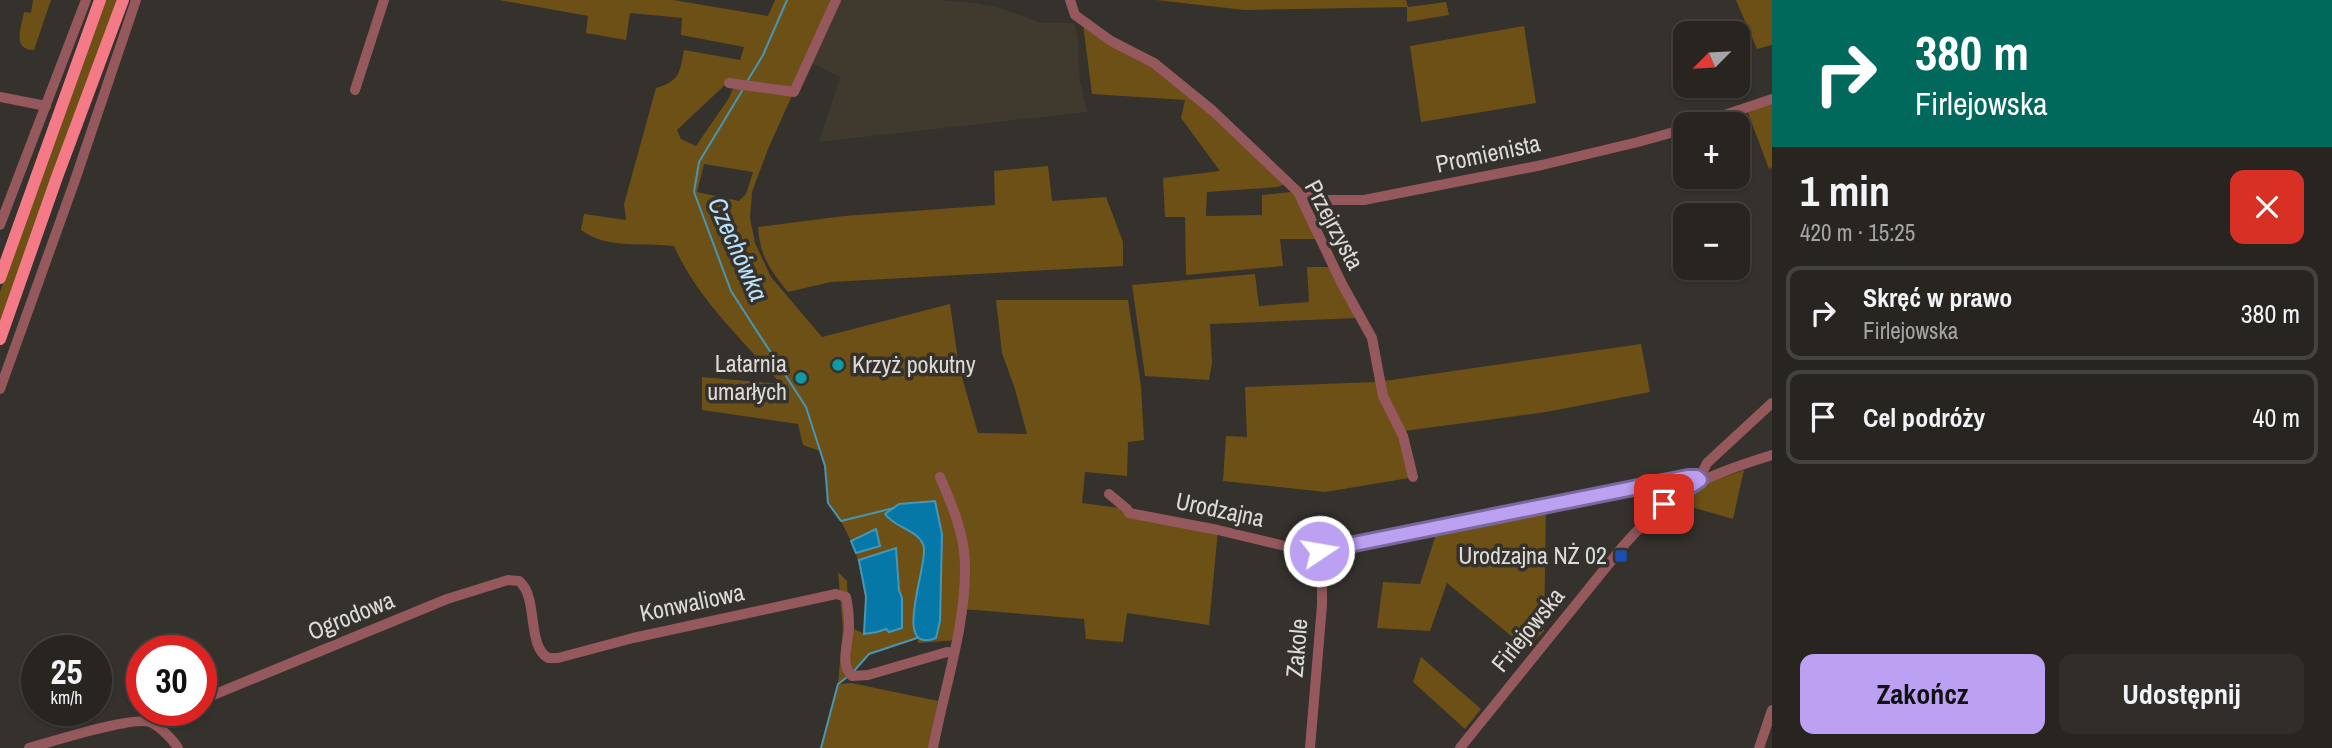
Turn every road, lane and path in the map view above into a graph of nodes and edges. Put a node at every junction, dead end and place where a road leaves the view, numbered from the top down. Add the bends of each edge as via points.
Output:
1 (86, 0) edge
2 (100, 0) edge
3 (123, 0) edge
4 (136, 0) edge
5 (384, 0) edge
6 (836, 0) edge
7 (1070, 0) edge
8 (734, 83) dead end
9 (355, 90) dead end
10 (0, 97) edge
11 (1772, 99) edge
12 (46, 106) junction
13 (1734, 112) edge
14 (1673, 132) edge
15 (1298, 192) junction
16 (0, 225) edge
17 (0, 278) edge
18 (0, 339) edge
19 (0, 389) edge
20 (1772, 403) edge
21 (1772, 455) edge
22 (940, 477) dead end
23 (1413, 477) dead end
24 (1702, 479) junction
25 (1109, 494) dead end
26 (1322, 551) junction
27 (953, 653) junction
28 (548, 658) joint
29 (217, 693) edge
30 (1772, 710) edge
31 (126, 724) edge
32 (155, 726) edge
33 (29, 748) edge
34 (178, 748) edge
35 (933, 748) edge
36 (1310, 748) edge
37 (1460, 748) edge
38 (1759, 748) edge

1 - 12 street
2 - 17 main road
3 - 18 main road
4 - 19 street
5 - 9 street
6 - 8 street via 794,92
7 - 15 street, Przejrzysta via 1075,15 1154,63 1213,111
10 - 12 street
11 - 13 street
12 - 16 street
14 - 15 street, Promienista via 1364,200 1316,200
15 - 23 street, Przejrzysta via 1372,338 1383,396 1403,436
20 - 24 street via 1707,463
21 - 24 street, Firlejowska
22 - 27 street via 958,524 965,565
24 - 26 street, Urodzajna via 1688,477
24 - 37 street, Firlejowska via 1645,521
25 - 26 street, Urodzajna via 1129,513
26 - 36 street, Zakole
27 - 28 street, Konwaliowa via 852,676 846,668 846,597 836,594
27 - 35 street
28 - 29 street, Ogrodowa via 540,650 526,589 519,581 508,580 447,599
30 - 38 street
31 - 33 street
32 - 34 street

